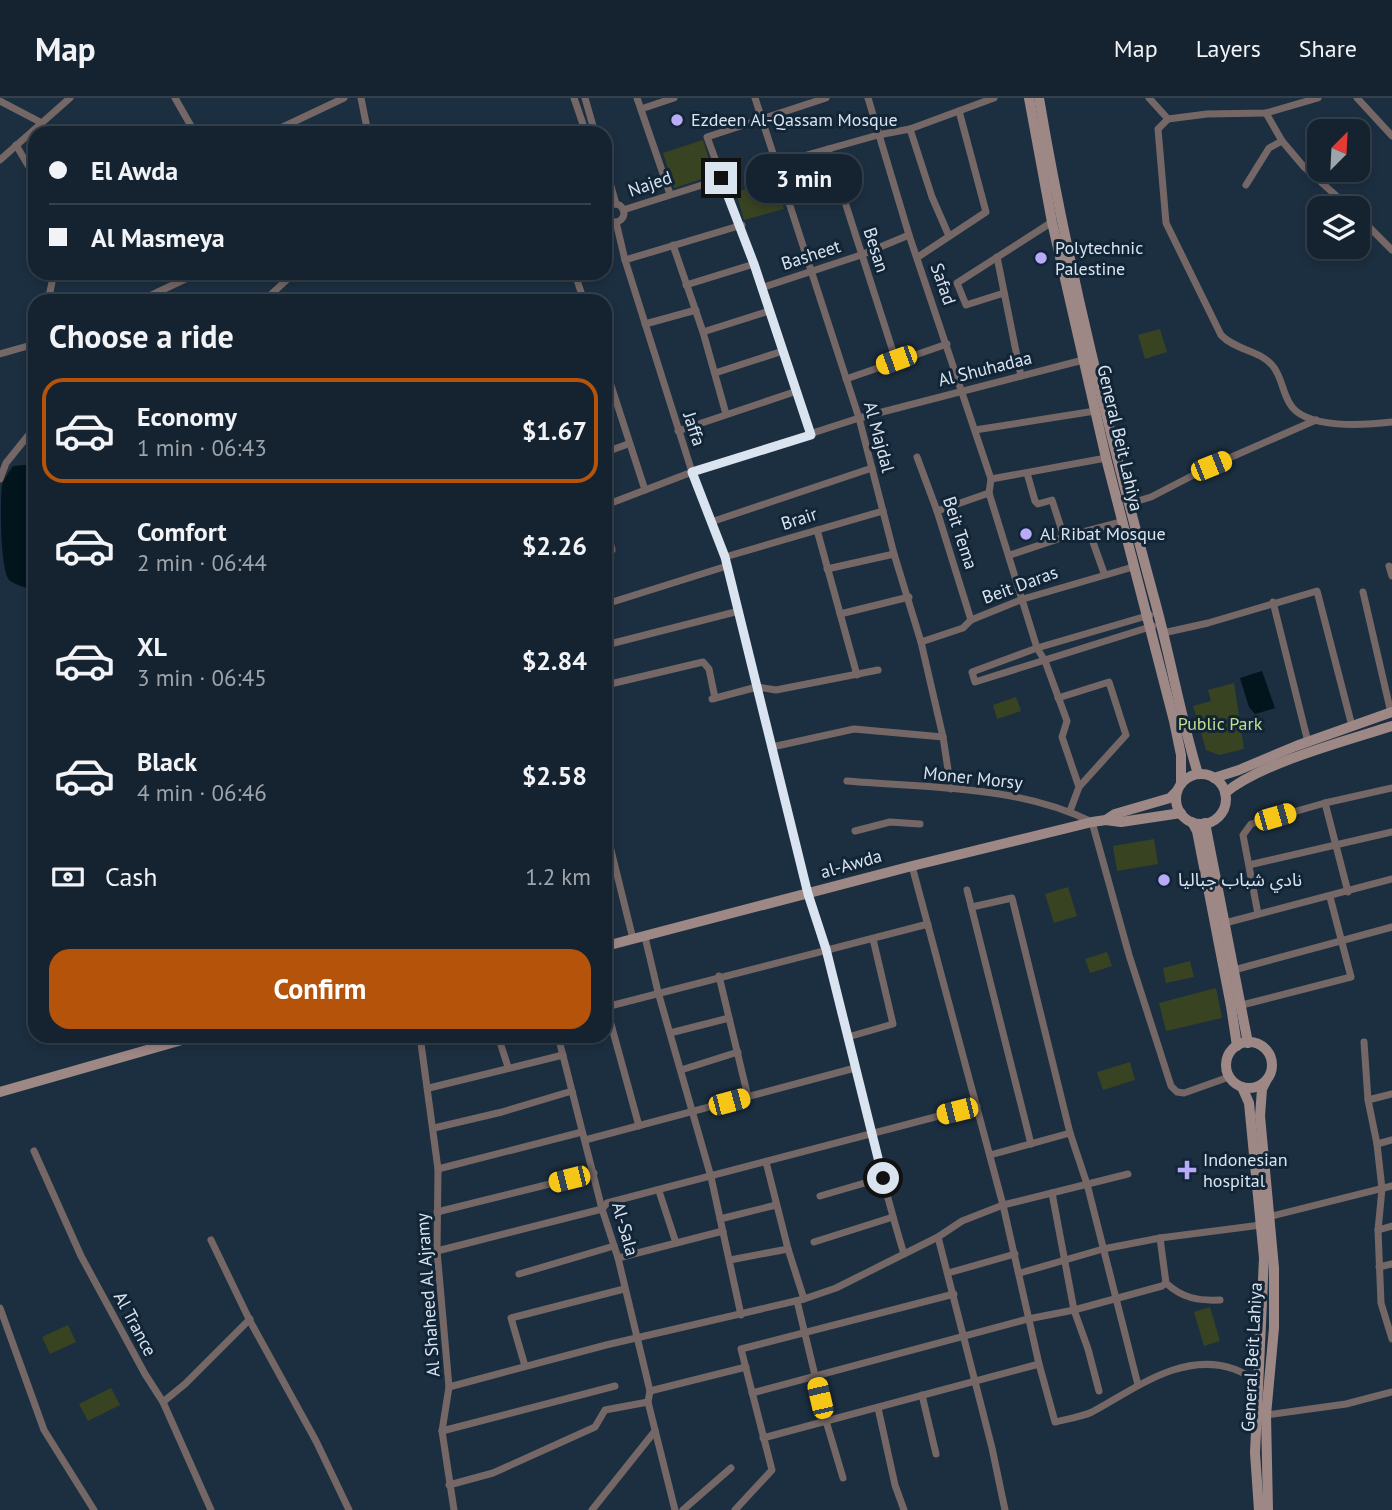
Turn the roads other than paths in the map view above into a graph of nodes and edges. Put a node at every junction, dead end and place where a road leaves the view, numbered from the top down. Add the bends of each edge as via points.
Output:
1 (70, 98) edge
2 (175, 98) edge
3 (344, 98) edge
4 (361, 98) edge
5 (574, 98) edge
6 (585, 98) edge
7 (637, 98) edge
8 (674, 98) edge
9 (755, 98) edge
10 (826, 98) edge
11 (868, 98) edge
12 (994, 98) edge
13 (1029, 98) edge
14 (1039, 98) edge
15 (1149, 98) edge
16 (1318, 98) edge
17 (1357, 98) edge
18 (0, 101) edge
19 (641, 109) junction
20 (959, 111) junction
21 (1266, 113) junction
22 (761, 118) junction
23 (1168, 118) junction
24 (40, 122) junction
25 (36, 126) edge
26 (191, 126) edge
27 (285, 126) edge
28 (367, 126) edge
29 (584, 126) edge
30 (593, 126) edge
31 (910, 129) junction
32 (28, 134) edge
33 (878, 135) junction
34 (1392, 136) edge
35 (1282, 141) junction
36 (16, 145) junction
37 (828, 149) junction
38 (0, 160) edge
39 (775, 164) junction
40 (28, 165) edge
41 (721, 178) junction
42 (1246, 185) dead end
43 (670, 194) junction
44 (1337, 196) edge
45 (612, 199) edge
46 (613, 204) joint
47 (623, 210) junction
48 (612, 220) edge
49 (615, 222) junction
50 (1052, 222) junction
51 (743, 225) junction
52 (1370, 228) edge
53 (909, 235) junction
54 (949, 236) junction
55 (673, 245) junction
56 (1392, 250) edge
57 (861, 255) junction
58 (918, 257) junction
59 (997, 257) junction
60 (625, 260) junction
61 (754, 264) junction
62 (811, 271) junction
63 (183, 280) edge
64 (286, 280) edge
65 (578, 280) dead end
66 (686, 285) junction
67 (761, 288) junction
68 (1004, 293) junction
69 (154, 294) edge
70 (272, 294) edge
71 (582, 294) edge
72 (696, 310) junction
73 (769, 311) junction
74 (645, 324) junction
75 (703, 332) junction
76 (947, 344) junction
77 (28, 346) edge
78 (783, 351) junction
79 (0, 354) edge
80 (1089, 358) junction
81 (896, 360) junction
82 (715, 373) junction
83 (1021, 376) junction
84 (846, 379) junction
85 (962, 390) junction
86 (797, 391) junction
87 (612, 403) edge
88 (1095, 411) junction
89 (726, 414) junction
90 (859, 418) junction
91 (1316, 420) junction
92 (1392, 422) edge
93 (975, 430) junction
94 (678, 431) junction
95 (28, 434) edge
96 (811, 435) junction
97 (628, 444) junction
98 (612, 450) edge
99 (917, 457) dead end
100 (1106, 458) junction
101 (3, 460) edge
102 (872, 468) junction
103 (692, 472) junction
104 (1027, 473) junction
105 (0, 479) edge
106 (992, 479) junction
107 (645, 490) junction
108 (989, 493) junction
109 (612, 503) edge
110 (1128, 504) junction
111 (883, 511) junction
112 (937, 511) junction
113 (711, 522) junction
114 (1121, 522) junction
115 (817, 530) junction
116 (1089, 531) junction
117 (1064, 537) junction
118 (894, 554) junction
119 (1010, 555) junction
120 (726, 561) junction
121 (1133, 566) junction
122 (1390, 566) dead end
123 (827, 569) junction
124 (1104, 573) junction
125 (1392, 576) edge
126 (1363, 592) dead end
127 (909, 597) junction
128 (1023, 598) junction
129 (612, 602) edge
130 (1273, 602) junction
131 (738, 611) junction
132 (840, 614) junction
133 (971, 620) junction
134 (1155, 622) junction
135 (921, 642) junction
136 (612, 643) edge
137 (1037, 648) junction
138 (1045, 662) junction
139 (878, 670) dead end
140 (857, 675) junction
141 (612, 684) edge
142 (757, 687) junction
143 (1058, 698) junction
144 (1391, 712) edge
145 (1352, 726) junction
146 (1392, 726) edge
147 (943, 737) junction
148 (1308, 742) junction
149 (772, 747) junction
150 (1198, 774) junction
151 (1214, 778) junction
152 (846, 781) dead end
153 (1079, 787) junction
154 (1179, 788) junction
155 (1392, 788) edge
156 (950, 789) junction
157 (1225, 793) junction
158 (1325, 803) junction
159 (1070, 811) junction
160 (1181, 813) junction
161 (1106, 820) junction
162 (1092, 822) junction
163 (1192, 822) junction
164 (1205, 823) junction
165 (920, 824) dead end
166 (855, 831) dead end
167 (1392, 832) edge
168 (1336, 843) junction
169 (612, 854) edge
170 (1249, 865) junction
171 (912, 866) junction
172 (1392, 879) edge
173 (967, 890) dead end
174 (1348, 892) junction
175 (808, 894) junction
176 (1330, 897) junction
177 (972, 907) junction
178 (1258, 915) junction
179 (1225, 923) junction
180 (928, 924) junction
181 (1392, 927) edge
182 (645, 937) junction
183 (633, 939) junction
184 (873, 939) junction
185 (1341, 940) junction
186 (612, 944) edge
187 (826, 949) junction
188 (1234, 970) junction
189 (719, 976) junction
190 (658, 992) junction
191 (612, 1005) edge
192 (1241, 1005) junction
193 (729, 1018) junction
194 (612, 1029) edge
195 (670, 1033) junction
196 (848, 1037) junction
197 (1364, 1042) dead end
198 (172, 1043) edge
199 (421, 1043) edge
200 (500, 1043) edge
201 (560, 1043) edge
202 (1242, 1044) junction
203 (738, 1052) junction
204 (563, 1055) junction
205 (508, 1067) junction
206 (855, 1068) junction
207 (681, 1070) junction
208 (1229, 1077) junction
209 (1266, 1081) junction
210 (1242, 1087) junction
211 (429, 1088) junction
212 (572, 1091) junction
213 (0, 1092) edge
214 (1392, 1094) edge
215 (748, 1097) junction
216 (1368, 1100) junction
217 (977, 1106) junction
218 (692, 1112) junction
219 (639, 1126) junction
220 (434, 1128) junction
221 (872, 1133) junction
222 (1070, 1133) junction
223 (584, 1136) junction
224 (1392, 1140) edge
225 (1031, 1144) junction
226 (1377, 1144) junction
227 (34, 1151) dead end
228 (990, 1156) junction
229 (766, 1162) junction
230 (438, 1169) junction
231 (594, 1173) junction
232 (1128, 1174) dead end
233 (711, 1177) junction
234 (883, 1178) junction
235 (1087, 1184) junction
236 (1392, 1186) edge
237 (1382, 1189) junction
238 (659, 1191) junction
239 (1052, 1193) junction
240 (820, 1196) dead end
241 (776, 1205) junction
242 (1003, 1205) junction
243 (603, 1209) junction
244 (437, 1212) junction
245 (893, 1217) junction
246 (720, 1219) junction
247 (1264, 1221) junction
248 (1392, 1226) edge
249 (1378, 1230) junction
250 (723, 1231) junction
251 (938, 1237) junction
252 (1160, 1238) junction
253 (211, 1240) dead end
254 (814, 1242) dead end
255 (676, 1243) junction
256 (614, 1246) junction
257 (788, 1249) junction
258 (1103, 1249) junction
259 (437, 1251) junction
260 (904, 1254) junction
261 (1015, 1254) junction
262 (618, 1258) junction
263 (730, 1260) junction
264 (1063, 1260) junction
265 (1392, 1264) edge
266 (1379, 1267) junction
267 (519, 1273) dead end
268 (948, 1273) junction
269 (1020, 1273) junction
270 (1166, 1283) junction
271 (624, 1289) junction
272 (954, 1294) junction
273 (1115, 1298) junction
274 (1220, 1300) dead end
275 (800, 1301) junction
276 (0, 1308) edge
277 (1074, 1310) junction
278 (741, 1315) junction
279 (251, 1317) junction
280 (1028, 1319) junction
281 (805, 1333) junction
282 (963, 1336) junction
283 (637, 1338) junction
284 (1392, 1339) edge
285 (1039, 1364) junction
286 (525, 1366) junction
287 (746, 1367) junction
288 (815, 1375) junction
289 (1258, 1381) junction
290 (973, 1382) junction
291 (1138, 1385) junction
292 (615, 1386) dead end
293 (449, 1387) junction
294 (650, 1391) junction
295 (1098, 1391) dead end
296 (1392, 1392) edge
297 (752, 1393) junction
298 (922, 1395) junction
299 (163, 1402) junction
300 (648, 1402) junction
301 (877, 1408) junction
302 (1266, 1415) junction
303 (825, 1421) junction
304 (443, 1431) junction
305 (655, 1431) junction
306 (763, 1438) junction
307 (936, 1454) dead end
308 (731, 1468) dead end
309 (843, 1478) dead end
310 (449, 1485) junction
311 (94, 1510) edge
312 (211, 1510) edge
313 (349, 1510) edge
314 (454, 1510) edge
315 (592, 1510) edge
316 (675, 1510) edge
317 (683, 1510) edge
318 (735, 1510) edge
319 (904, 1510) edge
320 (1005, 1510) edge
321 (1259, 1510) edge
322 (1268, 1510) edge

1 - 24 street
2 - 26 street
3 - 27 street
4 - 28 street
5 - 29 street
6 - 30 street
7 - 19 street
8 - 19 street
9 - 22 street, Al Majdal
10 - 22 street
11 - 33 street, Safad
12 - 20 street
13 - 50 main road, General Beit Lahiya
14 - 80 main road, General Beit Lahiya
15 - 23 street
16 - 21 street
17 - 34 street
18 - 24 street
19 - 43 street
20 - 31 street
20 - 54 street via 986,212
21 - 23 street
21 - 35 street
22 - 39 street, Al Majdal
22 - 41 street via 706,137
23 - 91 street via 1158,129 1166,223 1186,266 1223,338 1271,363 1292,408
24 - 25 street
31 - 33 street
31 - 54 street
32 - 36 street
33 - 37 street
33 - 53 street, Safad
35 - 42 street via 1269,148
35 - 44 street
36 - 38 street
36 - 40 street
37 - 39 street
37 - 57 street, Besan
39 - 62 street, Al Majdal
41 - 43 street, Najed
41 - 51 street
43 - 47 street, Najed
45 - 46 street
46 - 47 street
47 - 49 street
48 - 49 street
49 - 60 street, Jaffa
50 - 59 street
50 - 80 main road, General Beit Lahiya
51 - 55 street
51 - 61 street
52 - 56 street
53 - 57 street, Basheet
53 - 58 street, Safad
54 - 58 street
55 - 60 street
55 - 66 street
57 - 62 street, Basheet
57 - 81 street, Besan
58 - 76 street, Safad
59 - 68 street
59 - 68 street via 957,283 966,305
60 - 74 street, Jaffa
61 - 66 street
61 - 67 street
62 - 67 street, Basheet
62 - 84 street, Al Majdal
63 - 69 street
64 - 70 street
65 - 71 street
66 - 72 street
67 - 73 street
68 - 83 street
72 - 74 street
72 - 75 street
73 - 75 street
73 - 78 street
74 - 94 street, Jaffa
75 - 82 street
76 - 81 street
76 - 85 street, Safad
77 - 79 street
78 - 82 street
78 - 86 street
80 - 83 street, Al Shuhadaa
80 - 88 main road, General Beit Lahiya
80 - 110 main road, General Beit Lahiya
81 - 84 street
82 - 89 street
83 - 85 street, Al Shuhadaa
84 - 90 street, Al Majdal
85 - 90 street, Al Shuhadaa
85 - 93 street, Safad
86 - 89 street
86 - 96 street
87 - 97 street
88 - 93 street
88 - 100 main road, General Beit Lahiya
89 - 94 street
90 - 96 street, Al Shuhadaa
90 - 102 street, Al Majdal
91 - 92 street via 1359,425
91 - 110 street
93 - 106 street, Safad
94 - 103 street, Jaffa
95 - 101 street
96 - 103 street, Al Shuhadaa
97 - 98 street
97 - 107 street
99 - 112 street, Beit Tema
100 - 104 street
100 - 114 main road, General Beit Lahiya
101 - 105 street
102 - 111 street, Al Majdal
102 - 113 street
103 - 107 street, Al Shuhadaa
103 - 113 street, Jaffa
104 - 106 street
104 - 117 street via 1035,502 1052,500
106 - 108 street
107 - 109 street, Al Shuhadaa
108 - 112 street
108 - 119 street
110 - 134 main road, General Beit Lahiya
111 - 115 street, Brair
111 - 118 street, Al Majdal
112 - 133 street, Beit Tema
113 - 120 street, Jaffa
114 - 116 street
114 - 121 main road, General Beit Lahiya
115 - 120 street, Brair
115 - 123 street
116 - 117 street
116 - 124 street
117 - 119 street
118 - 123 street
118 - 127 street, Al Majdal
119 - 128 street
120 - 129 street, Brair
120 - 131 street, Jaffa
121 - 124 street, Beit Daras
121 - 134 main road, General Beit Lahiya
122 - 125 street
123 - 132 street
124 - 128 street, Beit Daras
126 - 144 street
127 - 132 street
127 - 135 street, Al Majdal
128 - 133 street, Beit Daras
128 - 137 street
130 - 134 street via 1208,623
130 - 145 street via 1317,591
130 - 148 street
131 - 136 street
131 - 142 street, Jaffa
132 - 140 street
133 - 135 street, Beit Daras via 962,628
134 - 137 street
134 - 138 street
134 - 150 main road, General Beit Lahiya
134 - 154 main road, General Beit Lahiya via 1181,755
135 - 147 street, Al Majdal
137 - 138 street
137 - 138 street via 972,672 975,682
138 - 143 street
139 - 140 street
140 - 142 street via 776,690
141 - 142 street via 703,662 709,669 713,698
142 - 149 street, Jaffa
143 - 153 street via 1067,721 1062,737
143 - 153 street via 1109,682 1126,735
144 - 145 main road
145 - 148 main road
146 - 157 main road via 1282,764
147 - 149 street via 854,729
147 - 156 street, Al Majdal
148 - 151 main road
149 - 175 street, Jaffa
150 - 151 main road
150 - 154 main road
151 - 157 main road
152 - 156 street, Moner Morsy
153 - 159 street
154 - 160 main road
154 - 161 main road, al-Awda via 1170,798
155 - 158 street
156 - 159 street, Moner Morsy via 1018,797
157 - 164 main road via 1221,812
158 - 168 street
158 - 170 street via 1251,824 1243,835
159 - 162 street, Moner Morsy
160 - 161 main road, al-Awda
160 - 163 main road
161 - 162 main road, al-Awda
162 - 171 main road, al-Awda
162 - 208 street via 1171,1086 1184,1093
163 - 164 main road
163 - 202 main road
164 - 179 main road
165 - 166 street via 890,822
167 - 168 street
168 - 170 street
168 - 174 street
169 - 183 street
170 - 178 street
171 - 175 main road, al-Awda
171 - 180 street
172 - 174 street
173 - 177 street
174 - 176 street
175 - 182 main road, al-Awda
175 - 187 street, Jaffa
176 - 178 street
176 - 185 street
177 - 222 street via 1012,898
177 - 225 street
178 - 179 street
179 - 188 main road
180 - 184 street
180 - 217 street
181 - 185 street
182 - 183 main road, al-Awda
182 - 190 street
183 - 186 main road, al-Awda
184 - 187 street
184 - 196 street via 893,1024
185 - 188 street
185 - 192 street via 1351,977
187 - 189 street
187 - 196 street, Jaffa
188 - 192 main road
189 - 190 street
189 - 193 street
190 - 191 street
190 - 195 street
192 - 202 main road
193 - 195 street
193 - 203 street
194 - 219 street
195 - 207 street
196 - 206 street, Jaffa
197 - 216 street
198 - 213 main road
199 - 211 street, Al Shaheed Al Ajramy
200 - 205 street
201 - 204 street, Al-Sala
202 - 208 main road via 1226,1060
202 - 209 main road via 1258,1045 1269,1055 1271,1070
203 - 207 street
203 - 215 street
204 - 205 street
204 - 212 street, Al-Sala
205 - 211 street
206 - 215 street
206 - 221 street, Jaffa
207 - 218 street
208 - 210 main road
209 - 210 main road
209 - 247 main road, General Beit Lahiya via 1260,1116
210 - 247 main road, General Beit Lahiya via 1249,1103
211 - 220 street, Al Shaheed Al Ajramy
212 - 220 street
212 - 223 street, Al-Sala
214 - 216 street
215 - 218 street
216 - 226 street
217 - 221 street
217 - 228 street
218 - 219 street
218 - 233 street
219 - 223 street
220 - 230 street, Al Shaheed Al Ajramy
221 - 229 street
221 - 234 street, Jaffa
222 - 225 street
222 - 235 street
223 - 230 street
223 - 231 street, Al-Sala
224 - 226 street
225 - 228 street
226 - 237 street
227 - 299 street, Al Trance via 81,1256
228 - 242 street
229 - 233 street
229 - 241 street
230 - 244 street, Al Shaheed Al Ajramy
231 - 243 street, Al-Sala
231 - 244 street
232 - 235 street
233 - 238 street
233 - 246 street
234 - 240 street
234 - 245 street, Jaffa
235 - 239 street
235 - 258 street
236 - 237 street
237 - 247 street
237 - 249 street
238 - 243 street via 607,1203
238 - 255 street
239 - 242 street
239 - 264 street
241 - 246 street
241 - 257 street
242 - 251 street via 962,1221
242 - 261 street
243 - 256 street, Al-Sala
243 - 259 street
244 - 259 street, Al Shaheed Al Ajramy
245 - 254 street
245 - 260 street, Jaffa
246 - 250 street
247 - 252 street
247 - 289 main road, General Beit Lahiya
247 - 302 main road, General Beit Lahiya via 1274,1268
248 - 249 street
249 - 266 street
250 - 255 street
250 - 263 street
251 - 260 street
251 - 268 street
252 - 258 street
252 - 270 street
253 - 279 street
255 - 262 street
256 - 262 street, Al-Sala
256 - 267 street
257 - 263 street
257 - 275 street
258 - 264 street
258 - 273 street
259 - 293 street, Al Shaheed Al Ajramy
260 - 275 street
261 - 268 street
261 - 269 street
262 - 271 street, Al-Sala
263 - 278 street
264 - 269 street
264 - 277 street
265 - 266 street
266 - 284 street via 1381,1303
268 - 272 street
269 - 280 street
270 - 273 street
270 - 274 street via 1198,1301
271 - 283 street, Al-Sala
271 - 286 street via 511,1318
272 - 281 street
272 - 282 street
273 - 277 street
273 - 291 street
275 - 278 street
275 - 281 street
276 - 311 street via 44,1430
277 - 280 street
277 - 295 street
278 - 283 street
279 - 299 street
279 - 313 street
280 - 282 street
280 - 285 street
281 - 287 street via 741,1349
281 - 288 street
282 - 288 street
282 - 290 street
283 - 286 street
283 - 294 street, Al-Sala
285 - 290 street
285 - 291 street via 1055,1422 1090,1413
286 - 293 street
287 - 294 street
287 - 297 street
288 - 297 street
288 - 303 street
289 - 291 street via 1232,1368 1193,1364
289 - 321 main road, General Beit Lahiya via 1255,1454
290 - 298 street
290 - 320 street
292 - 304 street
293 - 304 street, Al Shaheed Al Ajramy
294 - 300 street, Al-Sala
296 - 302 street via 1346,1404
297 - 306 street
298 - 301 street
298 - 307 street
299 - 312 street, Al Trance
300 - 305 street, Al-Sala
300 - 310 street via 605,1410 595,1427 493,1473
301 - 303 street
301 - 319 street
302 - 322 main road, General Beit Lahiya
303 - 306 street
303 - 309 street
304 - 310 street, Al Shaheed Al Ajramy
305 - 315 street
305 - 316 street, Al-Sala
306 - 318 street via 772,1470
308 - 317 street
310 - 314 street, Al Shaheed Al Ajramy

